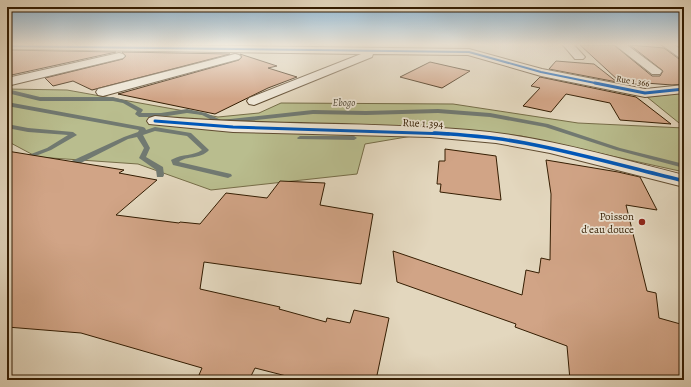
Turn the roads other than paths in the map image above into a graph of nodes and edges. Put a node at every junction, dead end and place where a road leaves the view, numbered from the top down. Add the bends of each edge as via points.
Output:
1 (89, 63) edge
2 (212, 63) edge
3 (349, 63) edge
4 (512, 63) edge
5 (645, 63) edge
6 (656, 71) dead end
7 (7, 82) edge
8 (684, 89) edge
9 (103, 92) dead end
10 (254, 101) dead end
11 (155, 121) dead end
12 (684, 180) edge

1 - 7 street
2 - 9 street
3 - 10 street
4 - 8 street, Rue 1.366 via 541,72 645,93
5 - 6 street
11 - 12 street, Rue 1.394 via 232,127 394,130 470,135 555,148

